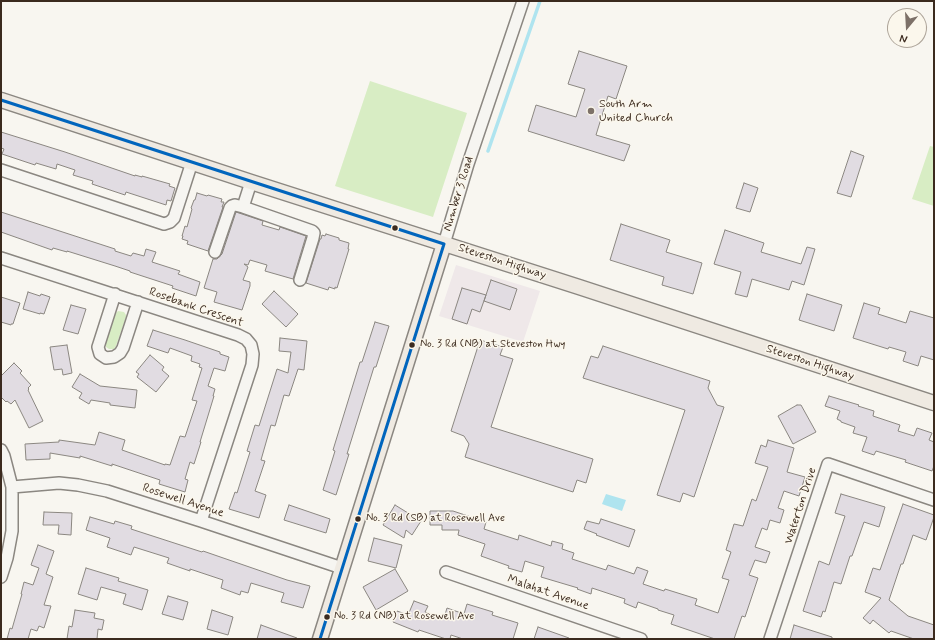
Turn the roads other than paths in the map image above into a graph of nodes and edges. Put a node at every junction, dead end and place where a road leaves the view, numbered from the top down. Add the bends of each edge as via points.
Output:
1 (523, 1) edge
2 (1, 100) edge
3 (192, 162) junction
4 (1, 170) edge
5 (251, 182) junction
6 (243, 207) junction
7 (444, 244) junction
8 (215, 252) dead end
9 (1, 258) edge
10 (300, 280) dead end
11 (115, 294) junction
12 (138, 302) junction
13 (934, 403) edge
14 (1, 450) edge
15 (12, 487) junction
16 (934, 500) edge
17 (201, 520) junction
18 (342, 568) junction
19 (446, 572) dead end
20 (1, 577) edge
21 (320, 639) edge
22 (638, 639) edge
23 (770, 639) edge

1 - 7 street, Number 3 Road
2 - 3 main road, Steveston Highway
3 - 4 street via 174,218 164,224
3 - 5 main road, Steveston Highway
5 - 6 street
5 - 7 main road, Steveston Highway
6 - 8 street via 235,205 230,208
6 - 10 street via 314,233
7 - 13 main road, Steveston Highway
7 - 18 main road, Number 3 Road
9 - 11 street, Rosebank Crescent
11 - 12 street, Rosebank Crescent
11 - 12 street via 98,347 100,354 106,358 114,357 123,348
12 - 17 street, Rosebank Crescent via 238,335 251,345 252,365
14 - 15 street
15 - 17 street, Rosewell Avenue via 59,483 78,485 107,491
15 - 20 street via 12,531
16 - 23 street, Waterton Drive via 828,464
17 - 18 street, Rosewell Avenue
18 - 21 main road, Number 3 Road
19 - 22 street, Malahat Avenue

